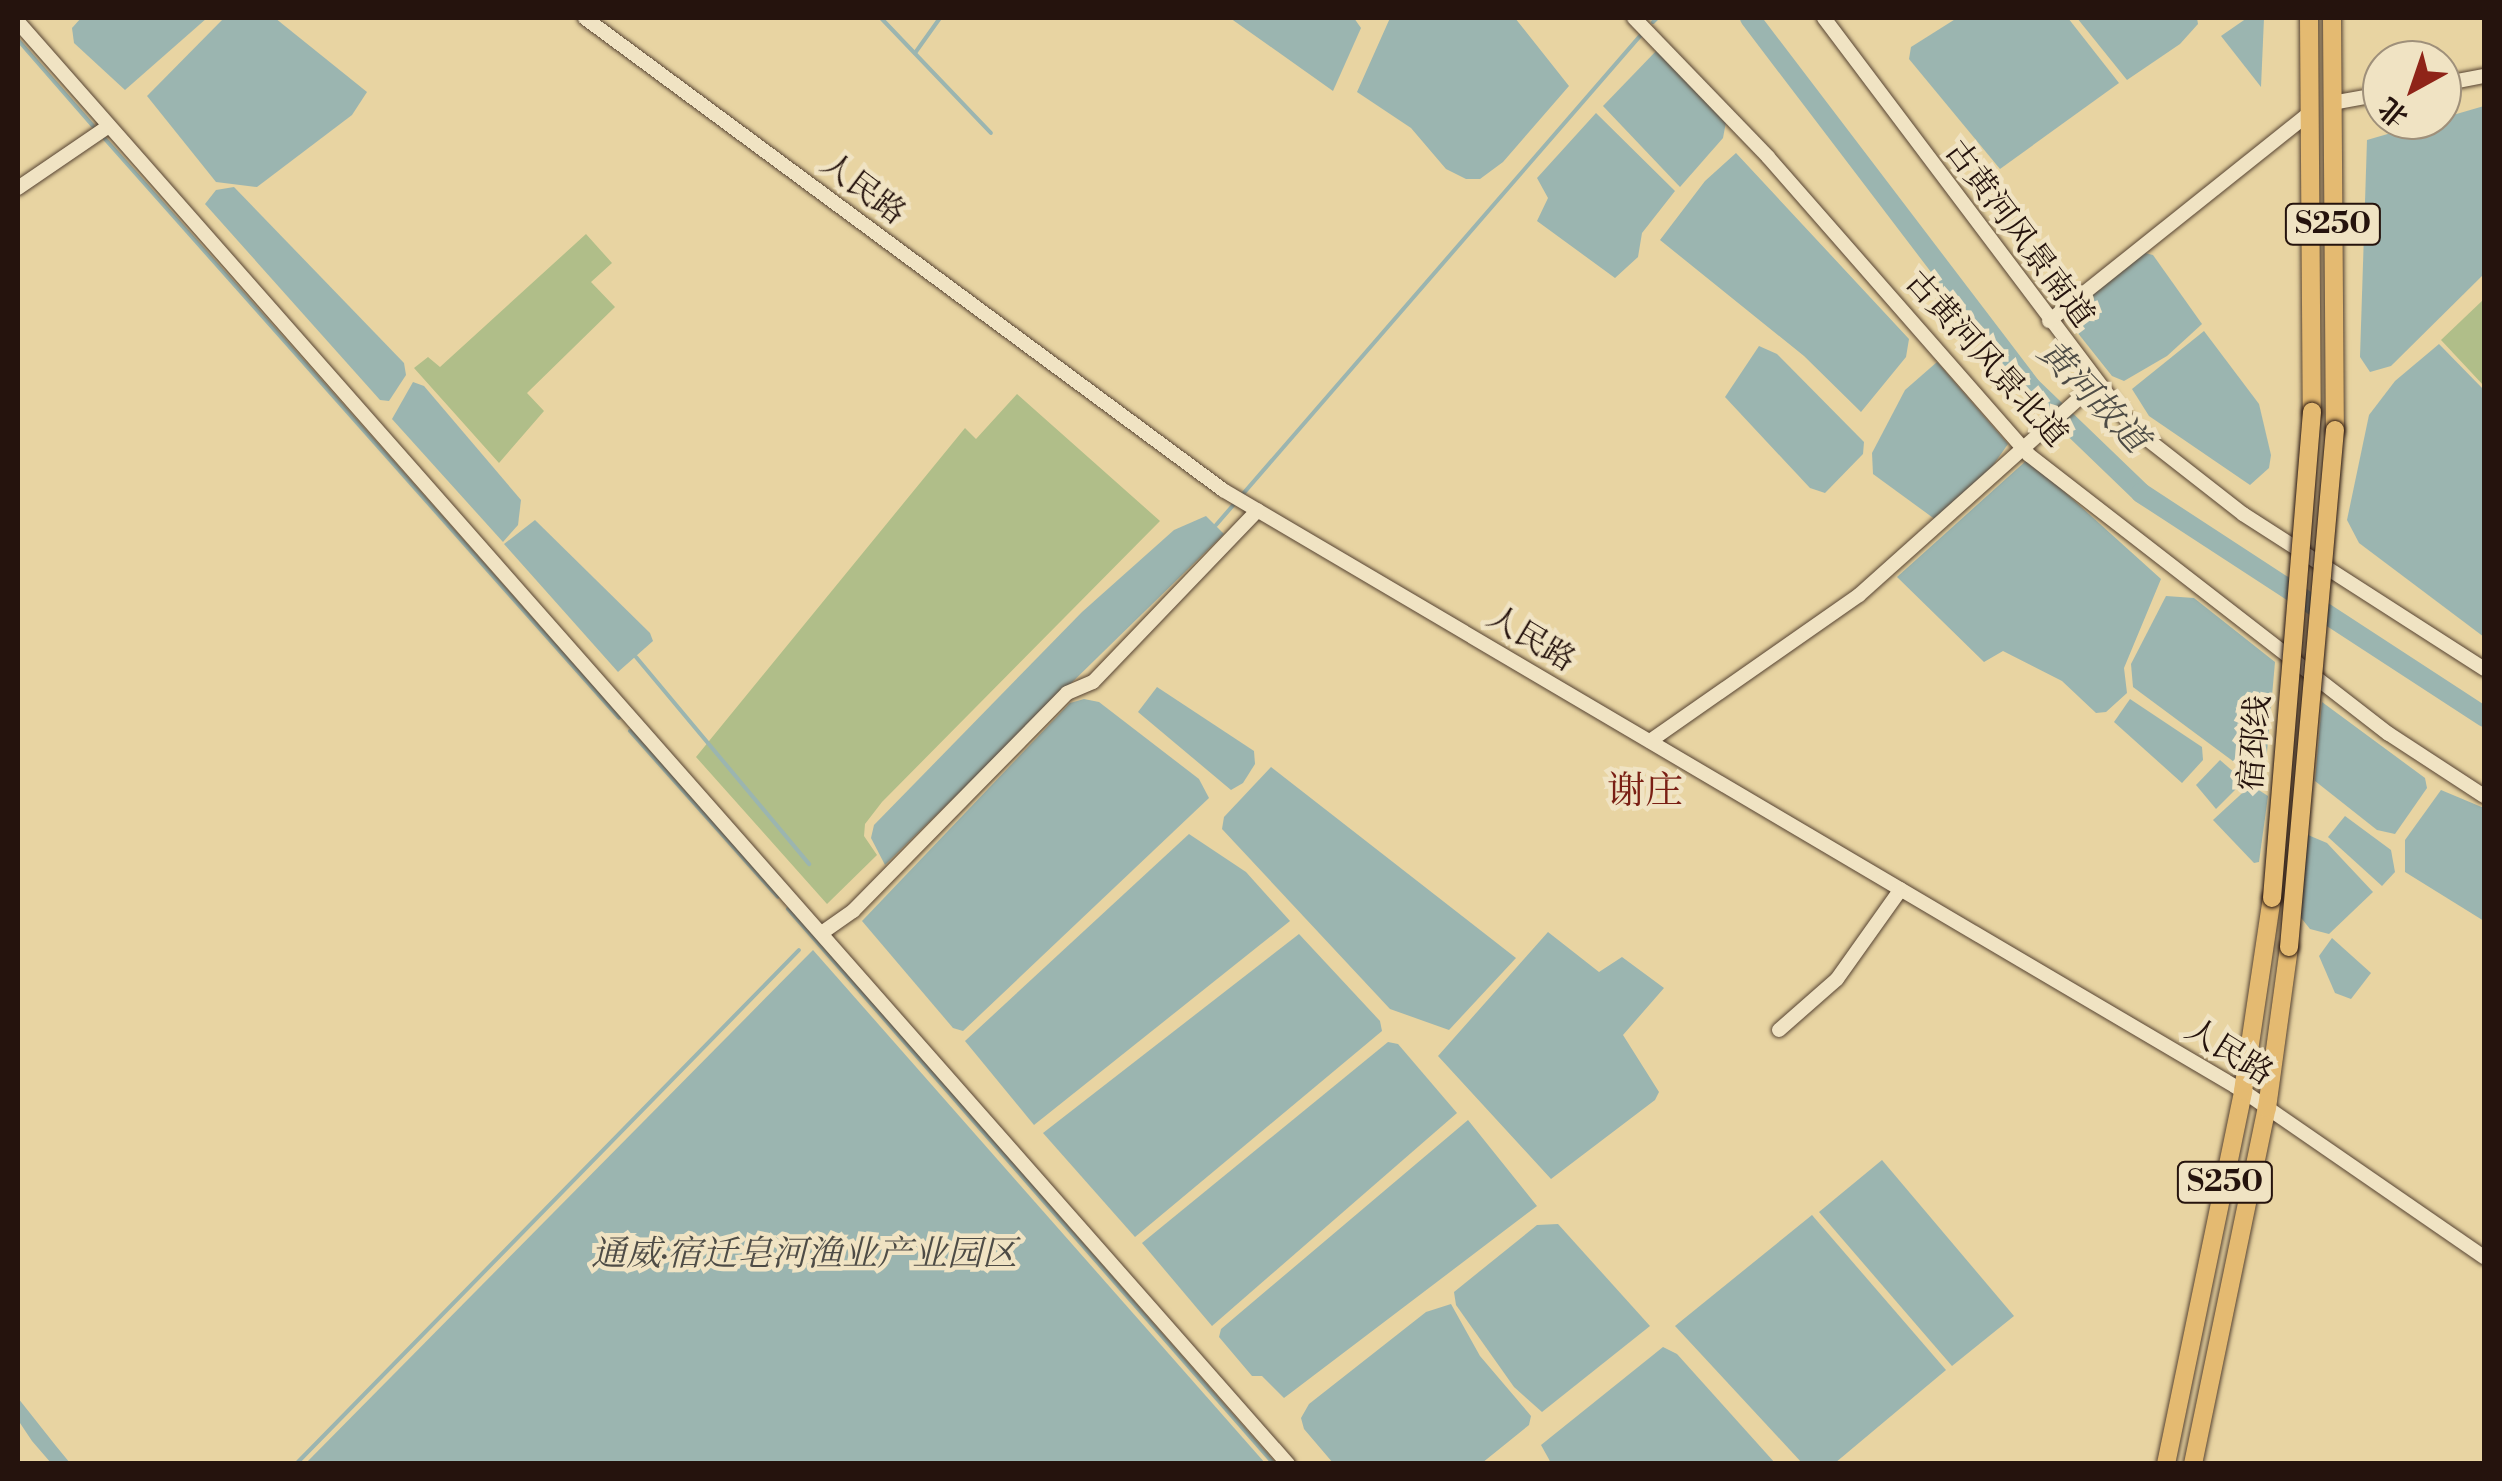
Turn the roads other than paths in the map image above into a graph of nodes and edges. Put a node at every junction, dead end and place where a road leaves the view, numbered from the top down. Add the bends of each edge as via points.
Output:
1 (585, 18) edge
2 (1634, 18) edge
3 (1824, 18) edge
4 (2309, 18) edge
5 (2332, 18) edge
6 (18, 22) edge
7 (2362, 98) edge
8 (2332, 103) junction
9 (2310, 112) junction
10 (109, 126) junction
11 (18, 188) edge
12 (2050, 320) junction
13 (2094, 386) junction
14 (2028, 446) junction
15 (1258, 510) junction
16 (2484, 669) edge
17 (1650, 741) junction
18 (2484, 796) edge
19 (1901, 889) junction
20 (823, 932) junction
21 (1779, 1030) dead end
22 (2243, 1091) junction
23 (2268, 1108) junction
24 (2484, 1257) edge
25 (1288, 1464) edge
26 (2166, 1464) edge
27 (2193, 1464) edge

1 - 15 street, 人民路
2 - 14 street, 古黄河风景北道
3 - 12 street, 古黄河风景南道
4 - 9 main road, 宿邳线 / S250
5 - 8 main road, 宿邳线 / S250
6 - 10 street
7 - 8 street
8 - 23 main road, 宿邳线 / S250, bridge via 2334,430 2289,947
9 - 12 street
9 - 22 main road, 宿邳线 / S250, bridge via 2312,412 2272,898
10 - 11 street
10 - 20 street
12 - 13 street, 古黄河风景南道
13 - 14 street
13 - 16 street, 古黄河风景南道 via 2171,462
14 - 17 street via 1858,595
14 - 18 street, 古黄河风景北道 via 2125,535 2389,734
15 - 17 street, 人民路
15 - 20 street via 1093,682 1067,693 853,911
17 - 19 street, 人民路
19 - 21 street via 1837,979
19 - 22 street, 人民路
20 - 25 street
22 - 23 street, 人民路
22 - 26 main road, 宿邳线 / S250
23 - 24 street, 人民路
23 - 27 main road, 宿邳线 / S250

